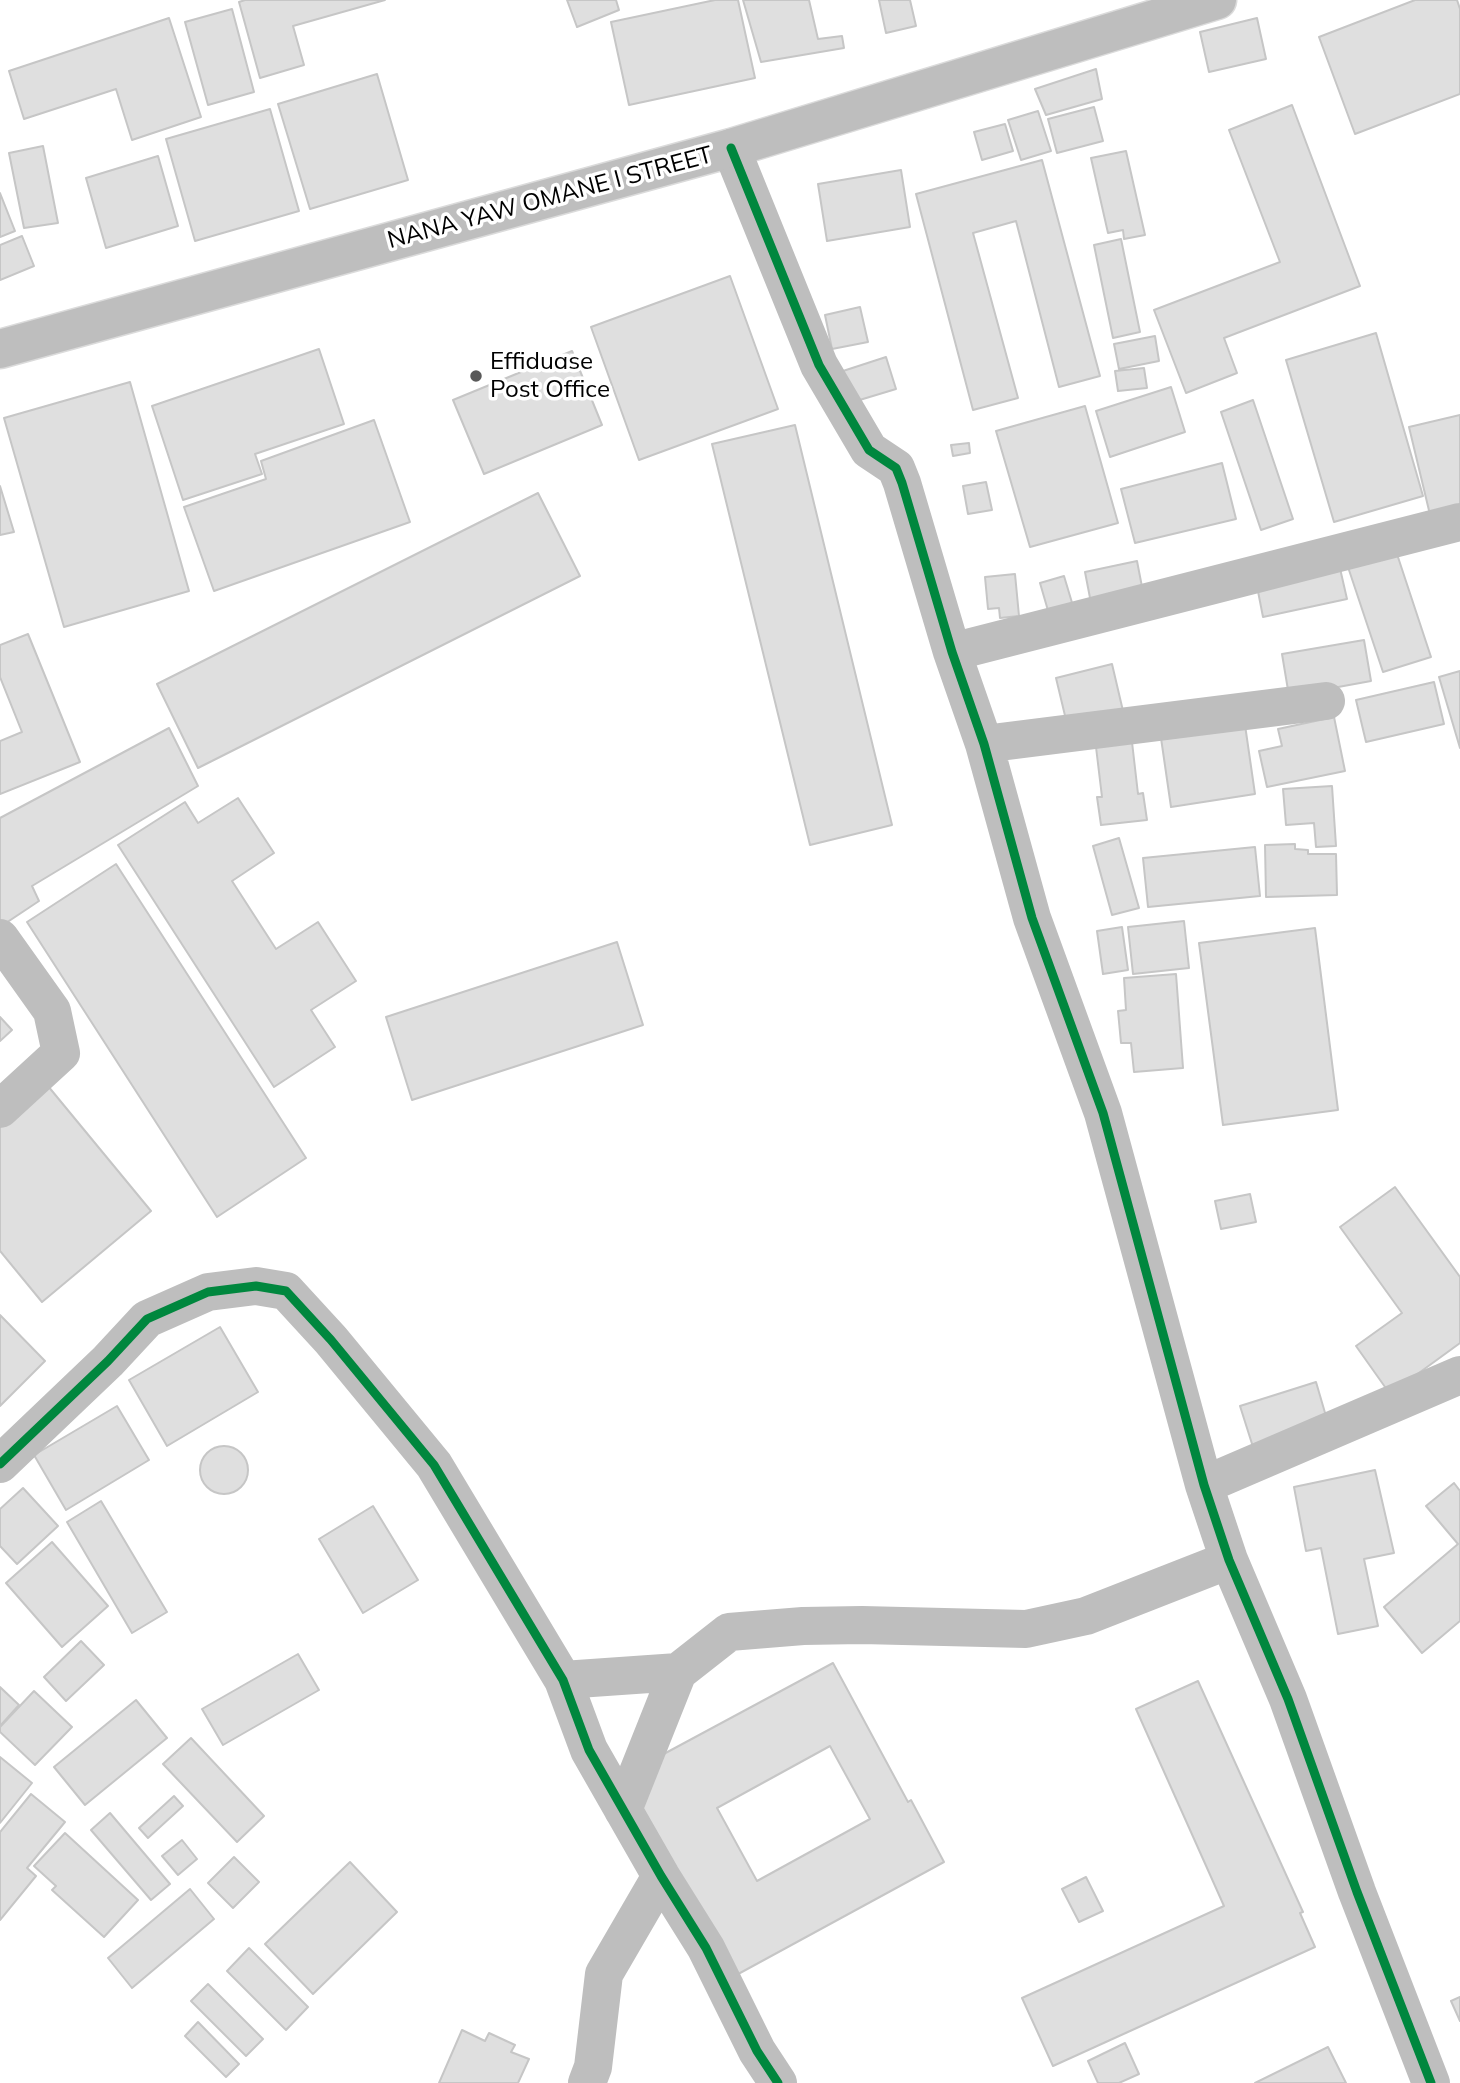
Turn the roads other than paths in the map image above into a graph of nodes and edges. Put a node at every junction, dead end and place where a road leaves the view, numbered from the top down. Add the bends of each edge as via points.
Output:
1 (1217, 0) edge
2 (731, 148) junction
3 (0, 349) edge
4 (1460, 522) edge
5 (952, 652) junction
6 (1326, 701) dead end
7 (984, 744) junction
8 (0, 938) edge
9 (0, 1109) edge
10 (1460, 1375) edge
11 (0, 1464) edge
12 (1204, 1485) junction
13 (1229, 1560) junction
14 (678, 1672) junction
15 (563, 1680) junction
16 (623, 1811) junction
17 (661, 1876) junction
18 (587, 2083) edge
19 (778, 2083) edge
20 (1431, 2083) edge

1 - 2 street, NANA YAW OMANE I STREET
2 - 3 street, NANA YAW OMANE I STREET
2 - 5 street via 819,365 869,450 896,468
4 - 5 street
5 - 7 street
6 - 7 street
7 - 12 street via 1032,918 1103,1112
8 - 9 street via 51,1011 61,1053
10 - 12 street
11 - 15 street via 148,1319 208,1292 256,1286 286,1291 433,1465
12 - 13 street
13 - 14 street via 1086,1616 1026,1629 862,1625 729,1632
13 - 20 street via 1288,1699
14 - 15 street
14 - 16 street
15 - 16 street via 589,1750
16 - 17 street
17 - 18 street via 604,1974
17 - 19 street via 706,1948

